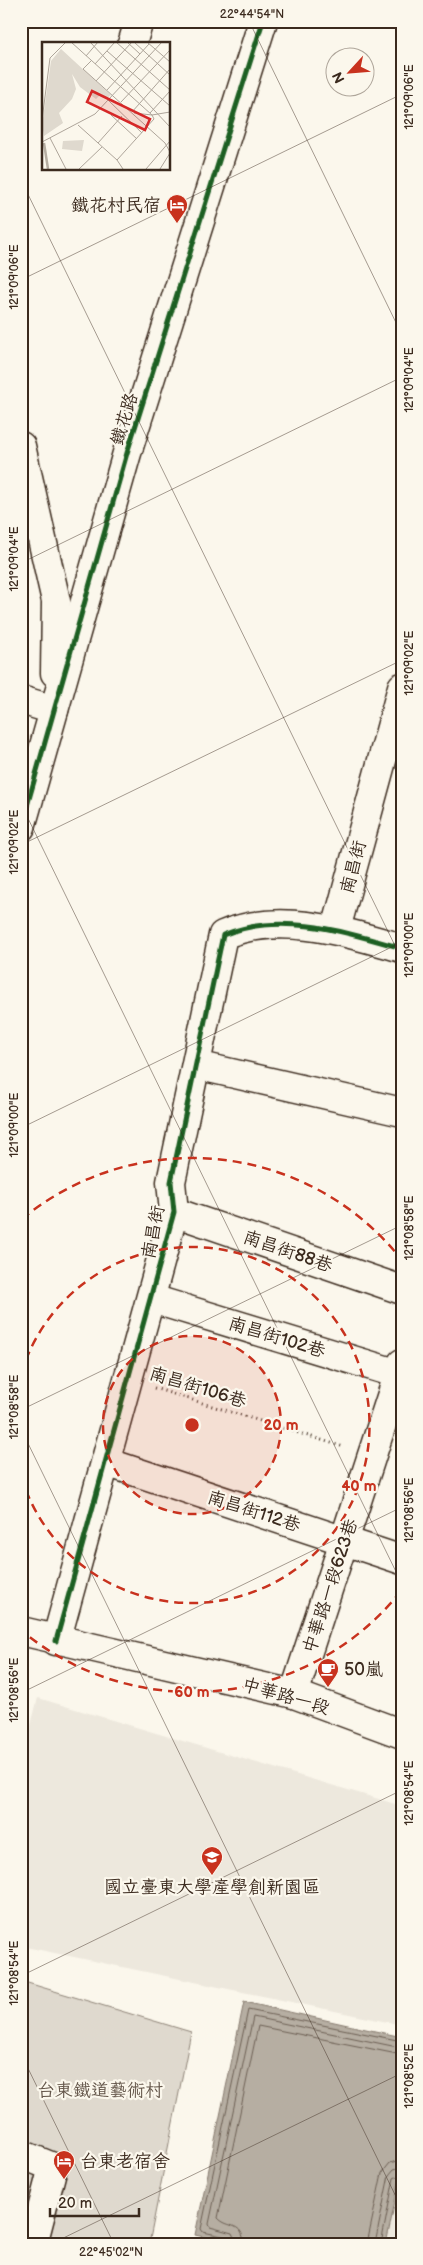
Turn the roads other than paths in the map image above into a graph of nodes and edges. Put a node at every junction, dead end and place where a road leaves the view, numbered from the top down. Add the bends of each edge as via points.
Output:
1 (139, 21) edge
2 (263, 21) edge
3 (133, 42) edge
4 (21, 446) edge
5 (402, 687) edge
6 (21, 700) edge
7 (54, 710) junction
8 (21, 828) edge
9 (336, 930) junction
10 (402, 948) edge
11 (196, 1065) junction
12 (402, 1112) edge
13 (174, 1212) junction
14 (402, 1290) edge
15 (152, 1299) junction
16 (401, 1371) edge
17 (106, 1462) junction
18 (345, 1542) junction
19 (402, 1560) edge
20 (21, 1631) edge
21 (56, 1641) junction
22 (294, 1694) junction
23 (402, 1734) edge
24 (21, 2154) edge
25 (33, 2244) edge

1 - 3 street
2 - 7 street, 鐵花路 via 127,453
4 - 7 street via 56,601
5 - 9 street, 南昌街
6 - 7 street
7 - 8 street, 鐵花路
9 - 10 street
9 - 11 street, 南昌街 via 273,924 241,928 223,936
11 - 12 street
11 - 13 street, 南昌街 via 171,1182
13 - 14 street, 南昌街88巷
13 - 15 street, 南昌街
15 - 16 street, 南昌街102巷
15 - 17 street, 南昌街
16 - 18 street, 中華路一段623巷
17 - 18 street, 南昌街112巷
17 - 21 street, 南昌街
18 - 19 street, 南昌街112巷
18 - 22 street, 中華路一段623巷
20 - 21 street, 中華路一段
21 - 22 street, 中華路一段
22 - 23 street, 中華路一段
24 - 25 street via 53,2167

